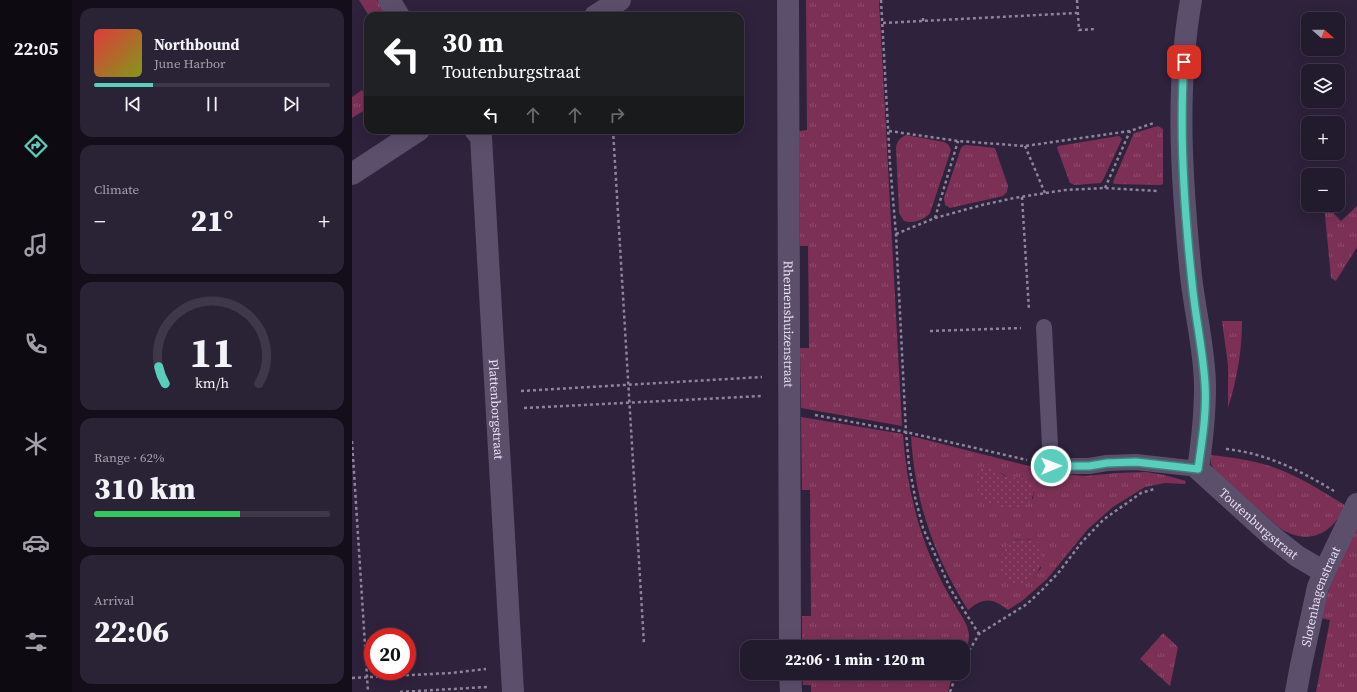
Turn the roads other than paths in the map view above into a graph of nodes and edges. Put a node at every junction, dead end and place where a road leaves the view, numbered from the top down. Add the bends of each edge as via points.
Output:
1 (389, 0) edge
2 (620, 0) edge
3 (788, 0) edge
4 (1191, 0) edge
5 (396, 12) edge
6 (601, 12) edge
7 (413, 134) edge
8 (478, 134) edge
9 (352, 174) edge
10 (1037, 327) road end
11 (1198, 469) junction
12 (1357, 505) edge
13 (1324, 572) junction
14 (790, 640) edge
15 (790, 680) edge
16 (513, 685) edge
17 (791, 692) edge
18 (1296, 692) edge

1 - 5 street
2 - 6 street
3 - 14 street, Rhemenshuizenstraat
4 - 11 street via 1187,22 1182,115 1184,192 1205,386 1202,446
7 - 9 street
8 - 16 street, Plattenborgstraat via 481,137
10 - 11 lane via 1051,466 1136,462
11 - 13 street, Toutenburgstraat via 1274,538
12 - 13 street, Slotenhagenstraat
13 - 18 street, Slotenhagenstraat via 1318,588
15 - 17 street

